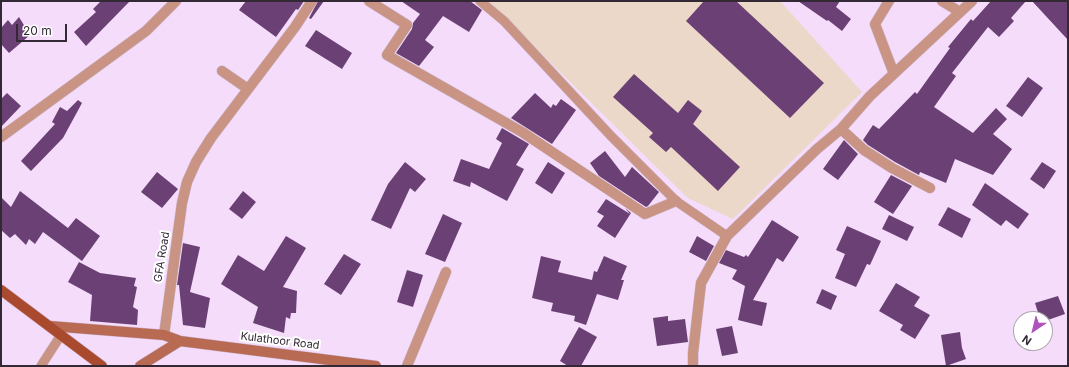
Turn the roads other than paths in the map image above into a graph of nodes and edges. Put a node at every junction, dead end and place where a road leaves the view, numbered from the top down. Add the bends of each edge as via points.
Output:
1 (176, 1) edge
2 (312, 1) edge
3 (369, 1) edge
4 (480, 1) edge
5 (889, 1) edge
6 (942, 1) edge
7 (972, 1) edge
8 (960, 12) junction
9 (222, 71) dead end
10 (894, 74) junction
11 (248, 89) junction
12 (841, 129) junction
13 (1, 137) edge
14 (930, 188) dead end
15 (676, 201) junction
16 (727, 236) junction
17 (446, 272) dead end
18 (1, 290) edge
19 (50, 326) junction
20 (61, 335) junction
21 (164, 335) junction
22 (180, 341) junction
23 (41, 366) edge
24 (102, 366) edge
25 (140, 366) edge
26 (376, 366) edge
27 (407, 366) edge
28 (693, 366) edge

1 - 13 street via 146,31
2 - 11 street, GFA Road
3 - 15 street via 407,25 386,55 522,132 645,214
4 - 15 lane via 504,21 611,136
5 - 10 street via 875,24
6 - 8 street
7 - 8 street
8 - 10 street
9 - 11 street
10 - 12 street via 870,96
11 - 21 street, GFA Road via 211,138 186,182
12 - 14 street via 864,150
12 - 16 street
15 - 16 lane
16 - 28 street via 701,283
17 - 27 street
18 - 19 main road
19 - 20 main road
19 - 21 main road, Kulathoor Road
20 - 23 lane
20 - 24 main road
21 - 22 main road, Kulathoor Road
22 - 25 main road
22 - 26 main road, Kulathoor Road

